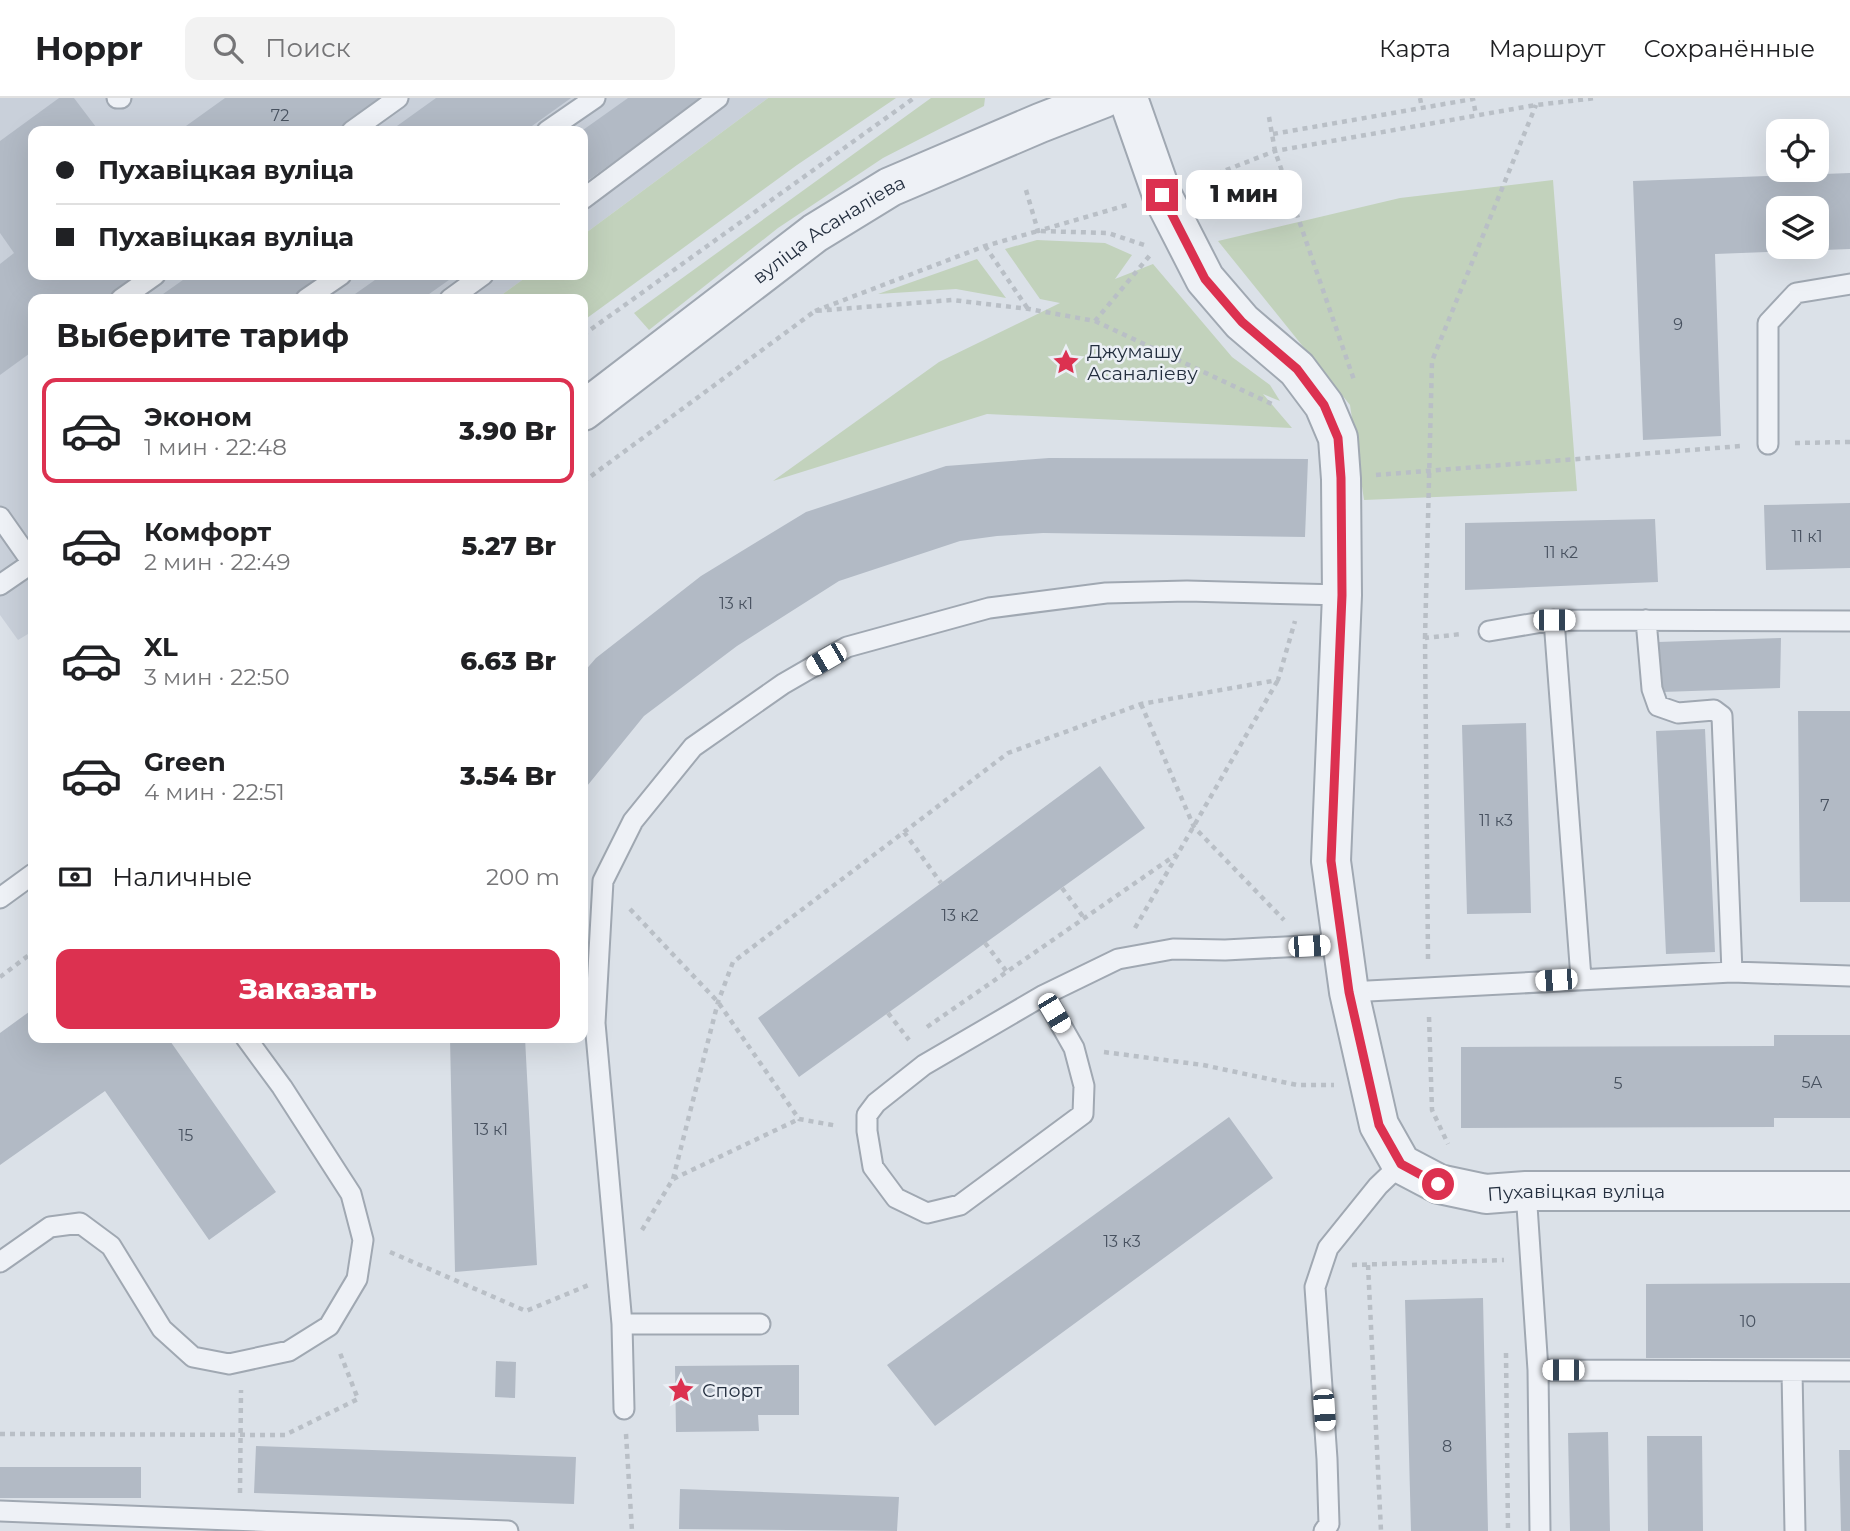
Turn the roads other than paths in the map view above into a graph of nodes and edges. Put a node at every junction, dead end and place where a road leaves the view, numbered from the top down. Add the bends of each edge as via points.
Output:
1 (398, 98) edge
2 (595, 98) edge
3 (718, 98) edge
4 (1104, 98) edge
5 (1128, 98) edge
6 (359, 126) edge
7 (554, 126) edge
8 (588, 195) edge
9 (148, 280) edge
10 (334, 280) edge
11 (476, 280) edge
12 (1850, 285) edge
13 (128, 294) edge
14 (313, 294) edge
15 (457, 294) edge
16 (588, 407) edge
17 (1768, 444) road end
18 (0, 517) edge
19 (28, 557) edge
20 (28, 567) edge
21 (0, 585) edge
22 (1342, 595) junction
23 (1554, 620) junction
24 (1646, 620) junction
25 (1850, 621) edge
26 (1489, 631) dead end
27 (28, 878) edge
28 (0, 898) edge
29 (1326, 945) junction
30 (1732, 972) junction
31 (1850, 976) edge
32 (1581, 978) junction
33 (1349, 992) junction
34 (1044, 995) junction
35 (250, 1043) edge
36 (1401, 1164) junction
37 (1526, 1191) junction
38 (1850, 1191) edge
39 (0, 1262) edge
40 (622, 1324) junction
41 (760, 1325) dead end
42 (1538, 1370) junction
43 (1792, 1371) junction
44 (1850, 1371) edge
45 (624, 1409) road end
46 (0, 1510) edge
47 (218, 1525) edge
48 (508, 1531) edge
49 (1324, 1531) edge
50 (1540, 1531) edge
51 (1795, 1531) edge

1 - 6 lane
2 - 7 lane
3 - 8 lane
4 - 16 street, вуліца Асаналіева via 890,187 815,233
5 - 22 street via 1162,195 1205,279 1242,322 1297,369 1324,405 1338,438
9 - 13 lane
10 - 14 lane
11 - 15 lane
12 - 17 lane via 1796,293 1768,323
18 - 19 lane
20 - 21 lane
22 - 29 street
22 - 40 lane via 1106,593 989,608 847,647 783,684 693,747 633,821 603,881 595,1023
23 - 24 lane
23 - 26 lane
23 - 32 lane
24 - 25 lane
24 - 30 lane via 1652,689 1658,706 1678,713 1714,710 1722,716
27 - 28 lane
29 - 33 street
29 - 34 lane via 1173,948 1118,959
30 - 31 lane
30 - 32 lane
32 - 33 lane
33 - 36 street via 1379,1125
34 - 34 lane via 924,1065 867,1115 873,1167 897,1198 927,1213 961,1205 1083,1114 1084,1086 1074,1048
35 - 39 lane via 351,1194 363,1240 357,1279 329,1326 289,1351 229,1364 193,1357 162,1329 111,1246 80,1223 51,1227
36 - 37 street, Пухавіцкая вуліца via 1438,1184 1486,1194
36 - 49 lane via 1328,1248 1315,1287 1327,1459 1329,1524
37 - 38 street, Пухавіцкая вуліца
37 - 42 lane
40 - 41 lane
40 - 45 lane
42 - 43 lane
42 - 50 lane
43 - 44 lane
43 - 51 lane
46 - 47 lane
47 - 48 lane via 239,1520

